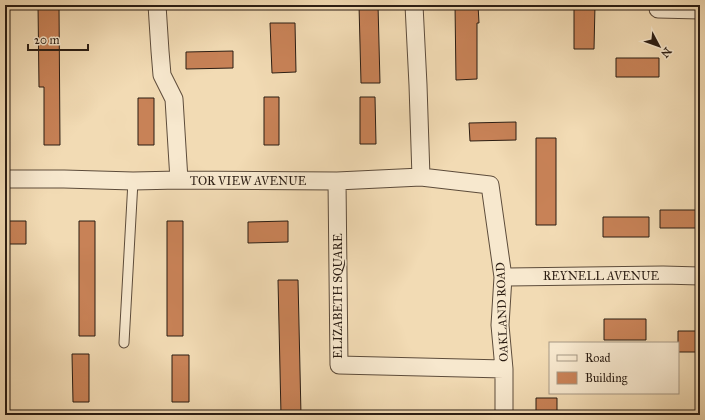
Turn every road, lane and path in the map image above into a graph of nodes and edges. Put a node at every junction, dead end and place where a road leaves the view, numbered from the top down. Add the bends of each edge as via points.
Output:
1 (158, 5) edge
2 (414, 5) edge
3 (658, 9) dead end
4 (700, 10) edge
5 (421, 177) junction
6 (5, 179) edge
7 (179, 180) junction
8 (133, 181) junction
9 (337, 181) junction
10 (490, 185) joint
11 (700, 276) edge
12 (503, 277) junction
13 (124, 343) dead end
14 (504, 369) junction
15 (504, 415) edge

1 - 7 street via 162,76 174,99
2 - 5 street
3 - 4 street
5 - 9 street, TOR VIEW AVENUE
5 - 10 street, TOR VIEW AVENUE
6 - 8 street, TOR VIEW AVENUE
7 - 8 street, TOR VIEW AVENUE
7 - 9 street, TOR VIEW AVENUE
8 - 13 lane
9 - 14 street, ELIZABETH SQUARE via 339,365
10 - 12 street, OAKLAND ROAD
11 - 12 street, REYNELL AVENUE
12 - 14 street, OAKLAND ROAD via 500,325
14 - 15 street, OAKLAND ROAD

